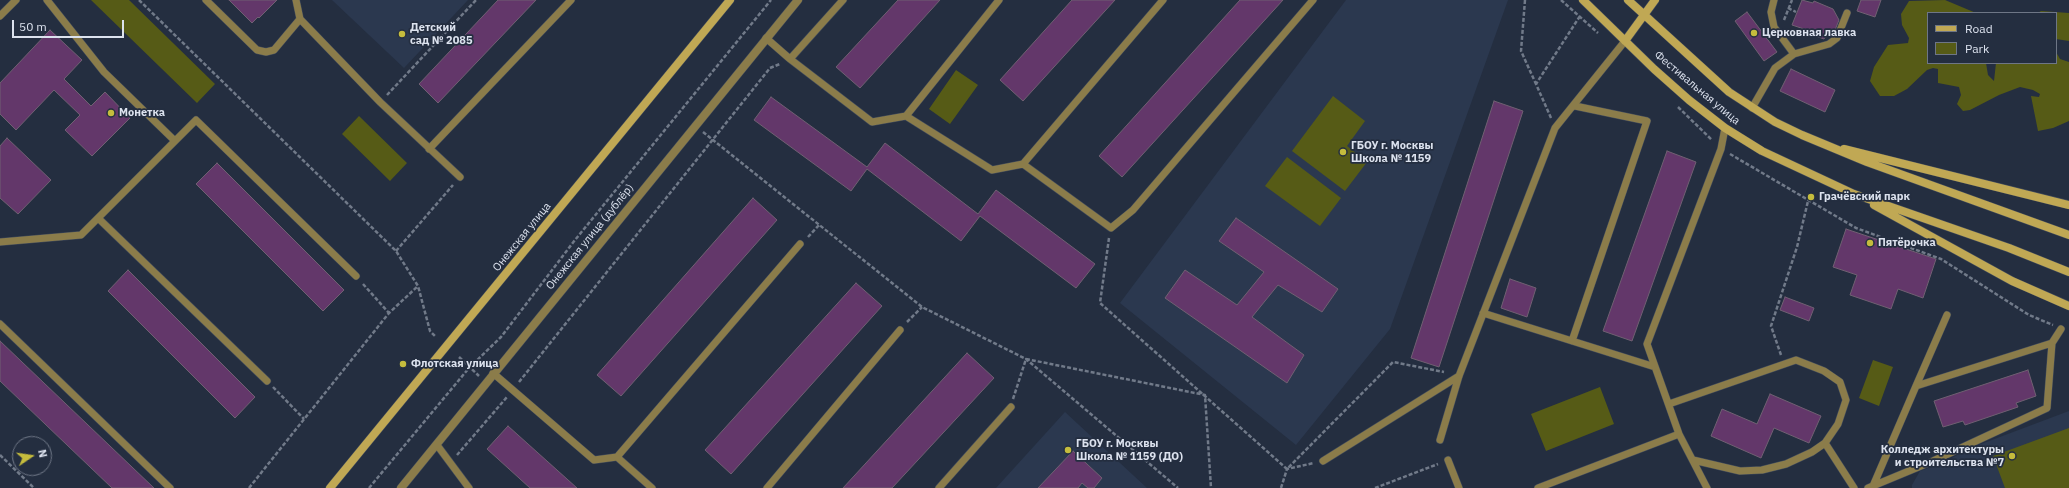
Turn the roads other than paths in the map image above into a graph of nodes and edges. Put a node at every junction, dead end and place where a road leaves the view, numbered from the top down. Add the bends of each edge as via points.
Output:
1 (16, 0) edge
2 (47, 0) edge
3 (206, 0) edge
4 (296, 0) edge
5 (571, 0) edge
6 (730, 0) edge
7 (798, 0) edge
8 (843, 0) edge
9 (999, 0) edge
10 (1163, 0) edge
11 (1313, 0) edge
12 (1583, 0) edge
13 (1628, 0) edge
14 (1655, 0) edge
15 (1764, 0) edge
16 (1773, 2) edge
17 (1847, 13) dead end
18 (1644, 14) junction
19 (0, 16) edge
20 (300, 19) junction
21 (766, 38) junction
22 (1625, 41) junction
23 (1794, 54) junction
24 (790, 59) junction
25 (1575, 106) junction
26 (1752, 108) junction
27 (906, 116) junction
28 (1725, 128) junction
29 (1802, 135) junction
30 (175, 141) junction
31 (429, 149) junction
32 (1023, 164) junction
33 (460, 177) road end
34 (1854, 194) junction
35 (2069, 205) edge
36 (98, 218) junction
37 (2069, 235) edge
38 (0, 242) edge
39 (800, 244) road end
40 (2069, 272) edge
41 (356, 276) road end
42 (2069, 306) edge
43 (1483, 313) junction
44 (1947, 315) dead end
45 (0, 324) edge
46 (2061, 329) road end
47 (900, 330) road end
48 (1572, 341) junction
49 (2052, 343) junction
50 (1655, 367) junction
51 (493, 373) junction
52 (1459, 376) junction
53 (267, 381) road end
54 (1916, 386) junction
55 (1668, 404) junction
56 (1011, 407) road end
57 (1679, 434) junction
58 (1440, 440) dead end
59 (1825, 443) junction
60 (436, 445) junction
61 (617, 457) junction
62 (1448, 460) road end
63 (1693, 460) junction
64 (1322, 461) road end
65 (466, 487) edge
66 (1871, 487) edge
67 (170, 488) edge
68 (330, 488) edge
69 (401, 488) edge
70 (652, 488) edge
71 (767, 488) edge
72 (939, 488) edge
73 (1459, 488) edge
74 (1538, 488) edge
75 (1707, 488) edge
76 (1854, 488) edge

1 - 19 lane
2 - 30 lane via 104,72
3 - 20 lane via 257,50 266,52 274,50
4 - 20 lane
5 - 31 lane
6 - 68 main road, Онежская улица
7 - 21 street, Онежская улица (дублёр)
8 - 24 lane
9 - 27 lane
10 - 32 lane
11 - 32 lane via 1133,210 1111,228
12 - 22 main road, Фестивальная улица
13 - 18 main road, Фестивальная улица
14 - 18 main road
15 - 16 lane
16 - 23 lane via 1771,12 1774,27
17 - 23 lane via 1837,38 1829,44
18 - 22 main road
18 - 26 main road, Фестивальная улица via 1729,92
20 - 31 lane
21 - 24 lane
21 - 51 street, Онежская улица (дублёр)
22 - 25 lane
22 - 28 main road, Фестивальная улица
23 - 26 lane via 1775,68
24 - 27 lane via 872,122
25 - 43 lane via 1555,128
25 - 48 lane via 1647,121
26 - 29 main road, Фестивальная улица
27 - 32 lane via 992,170
28 - 34 main road, Фестивальная улица via 1762,151
28 - 50 lane via 1720,149 1647,344
29 - 35 main road
29 - 37 main road via 1881,167
30 - 36 lane
30 - 41 lane via 196,120
31 - 33 lane
34 - 40 main road
34 - 42 main road via 2012,281
36 - 38 lane via 81,235
36 - 53 lane
39 - 61 lane
43 - 48 lane
43 - 52 lane
44 - 54 lane
45 - 67 lane
46 - 49 lane
47 - 71 lane
48 - 50 lane
49 - 54 lane
49 - 66 lane via 2047,408
50 - 55 lane
51 - 60 street, Онежская улица (дублёр)
51 - 61 lane via 594,460
52 - 58 lane
52 - 64 lane
54 - 66 lane
55 - 57 lane
55 - 59 lane via 1796,360 1840,382 1846,400 1838,424
56 - 72 lane
57 - 63 lane
57 - 74 lane
59 - 63 lane via 1786,464 1762,470 1740,472
59 - 76 lane
60 - 65 lane
60 - 69 street, Онежская улица (дублёр)
61 - 70 lane
62 - 73 lane
63 - 75 lane

